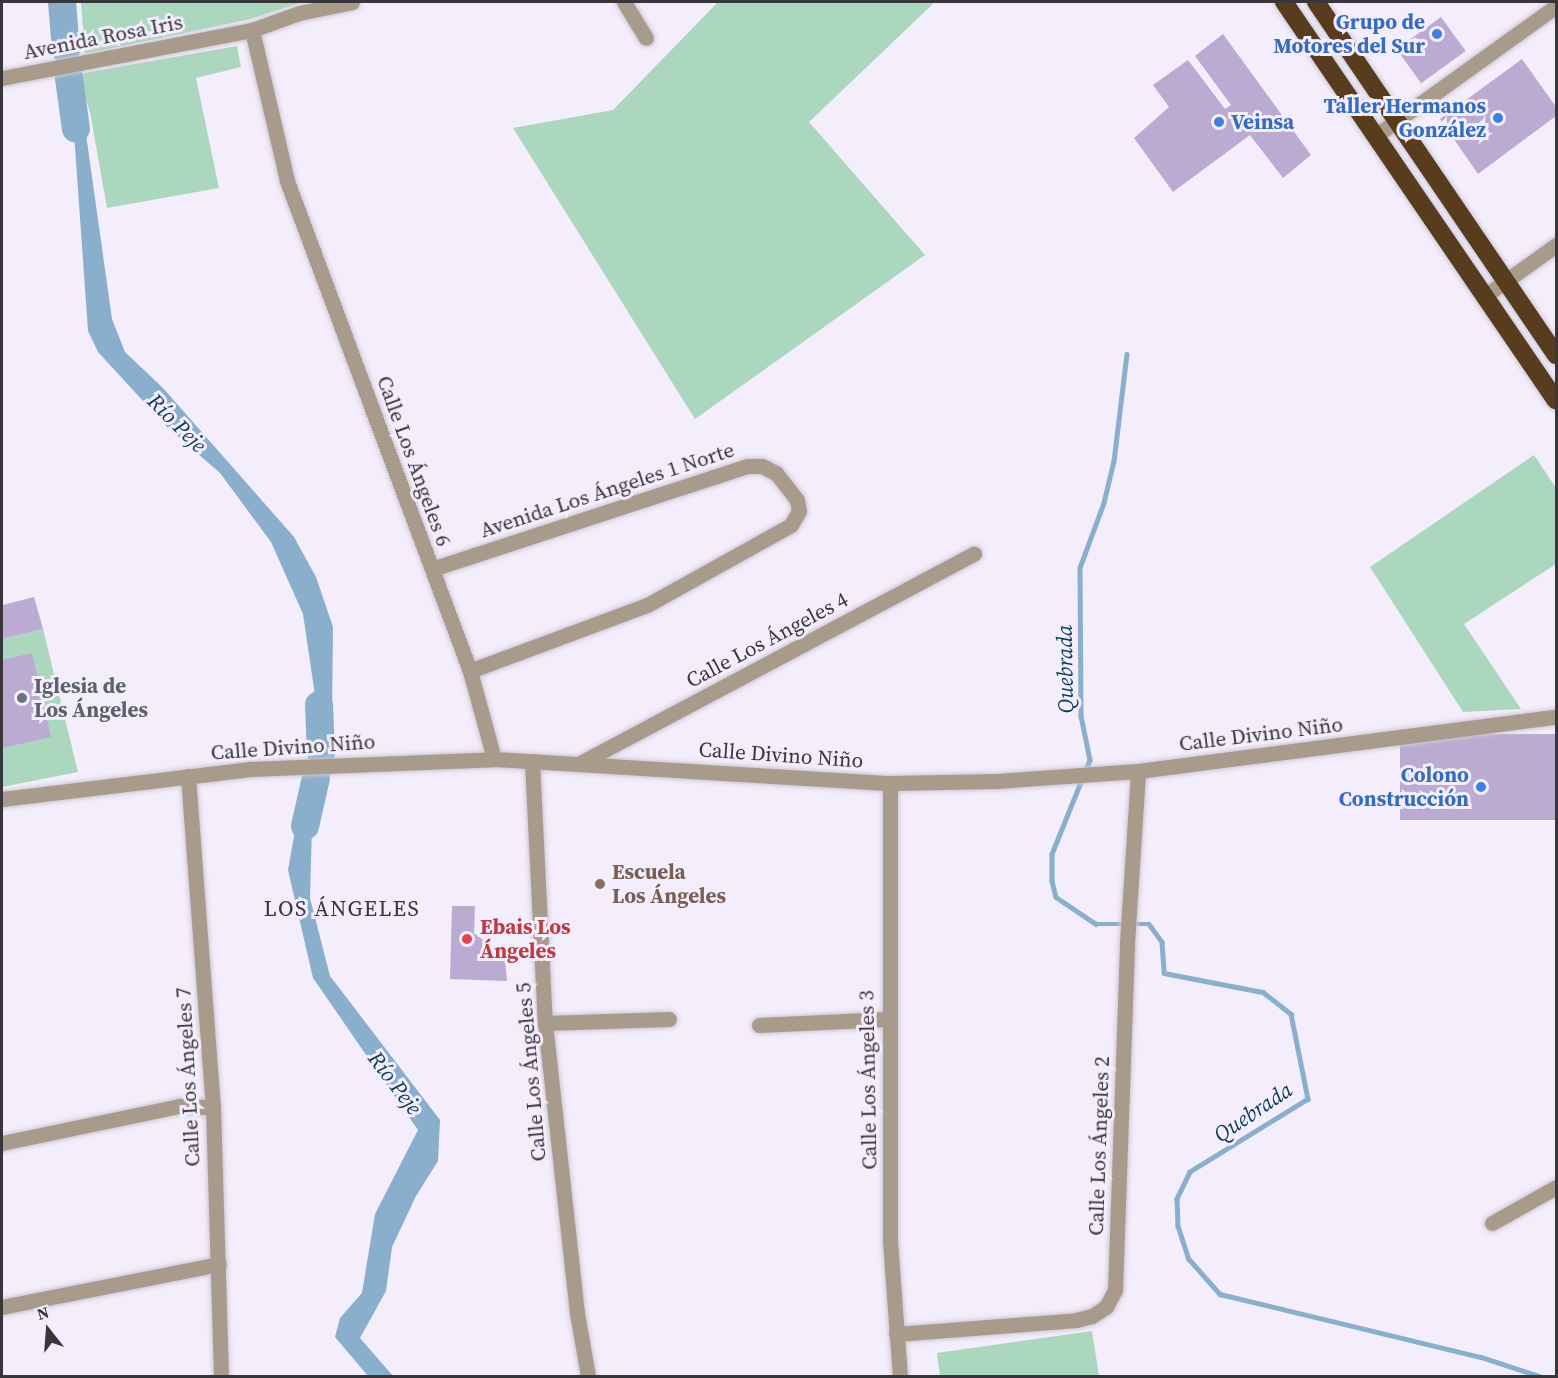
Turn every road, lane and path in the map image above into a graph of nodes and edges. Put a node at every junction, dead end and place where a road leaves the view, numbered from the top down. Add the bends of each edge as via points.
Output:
1 (352, 2) edge
2 (624, 2) edge
3 (1284, 2) edge
4 (1316, 2) edge
5 (1557, 6) edge
6 (252, 30) junction
7 (646, 38) dead end
8 (2, 78) edge
9 (1397, 120) junction
10 (1378, 134) junction
11 (1557, 245) edge
12 (1506, 280) junction
13 (1486, 296) junction
14 (1557, 355) edge
15 (1557, 400) edge
16 (974, 554) dead end
17 (432, 569) junction
18 (470, 672) junction
19 (1557, 717) edge
20 (494, 759) junction
21 (532, 761) junction
22 (580, 763) junction
23 (1138, 771) junction
24 (188, 776) junction
25 (890, 783) junction
26 (2, 798) edge
27 (669, 1019) dead end
28 (888, 1019) junction
29 (545, 1023) junction
30 (759, 1025) dead end
31 (213, 1107) junction
32 (2, 1143) edge
33 (1557, 1187) edge
34 (1492, 1223) dead end
35 (219, 1264) junction
36 (2, 1307) edge
37 (896, 1334) junction
38 (221, 1377) edge
39 (588, 1377) edge
40 (900, 1377) edge

1 - 6 street, Avenida Rosa Iris via 299,13
2 - 7 street
3 - 10 highway
4 - 9 highway
5 - 9 street
6 - 8 street, Avenida Rosa Iris
6 - 17 street, Calle Los Ángeles 6 via 287,181
9 - 10 street
9 - 12 highway
10 - 13 highway
11 - 12 street
12 - 13 street
12 - 14 highway
13 - 15 highway
16 - 22 street, Calle Los Ángeles 4
17 - 18 street, Calle Los Ángeles 6
17 - 18 street, Avenida Los Ángeles 1 Norte via 748,466 776,472 797,500 799,511 791,525 647,605
18 - 20 street, Calle Los Ángeles 6
19 - 23 street, Calle Divino Niño
20 - 21 street, Calle Divino Niño
20 - 24 street, Calle Divino Niño via 308,765
21 - 22 street, Calle Divino Niño
21 - 29 street, Calle Los Ángeles 5
22 - 25 street, Calle Divino Niño
23 - 25 street, Calle Divino Niño via 997,781
23 - 37 street, Calle Los Ángeles 2 via 1127,943 1115,1290 1106,1307 1076,1320
24 - 26 street, Calle Divino Niño
24 - 31 street, Calle Los Ángeles 7
25 - 28 street, Calle Los Ángeles 3
27 - 29 street
28 - 30 street
28 - 37 street, Calle Los Ángeles 3 via 890,1241
29 - 39 street, Calle Los Ángeles 5 via 577,1313
31 - 32 street via 179,1106
31 - 35 street, Calle Los Ángeles 7
33 - 34 street
35 - 36 street
35 - 38 street, Calle Los Ángeles 7
37 - 40 street, Calle Los Ángeles 3

